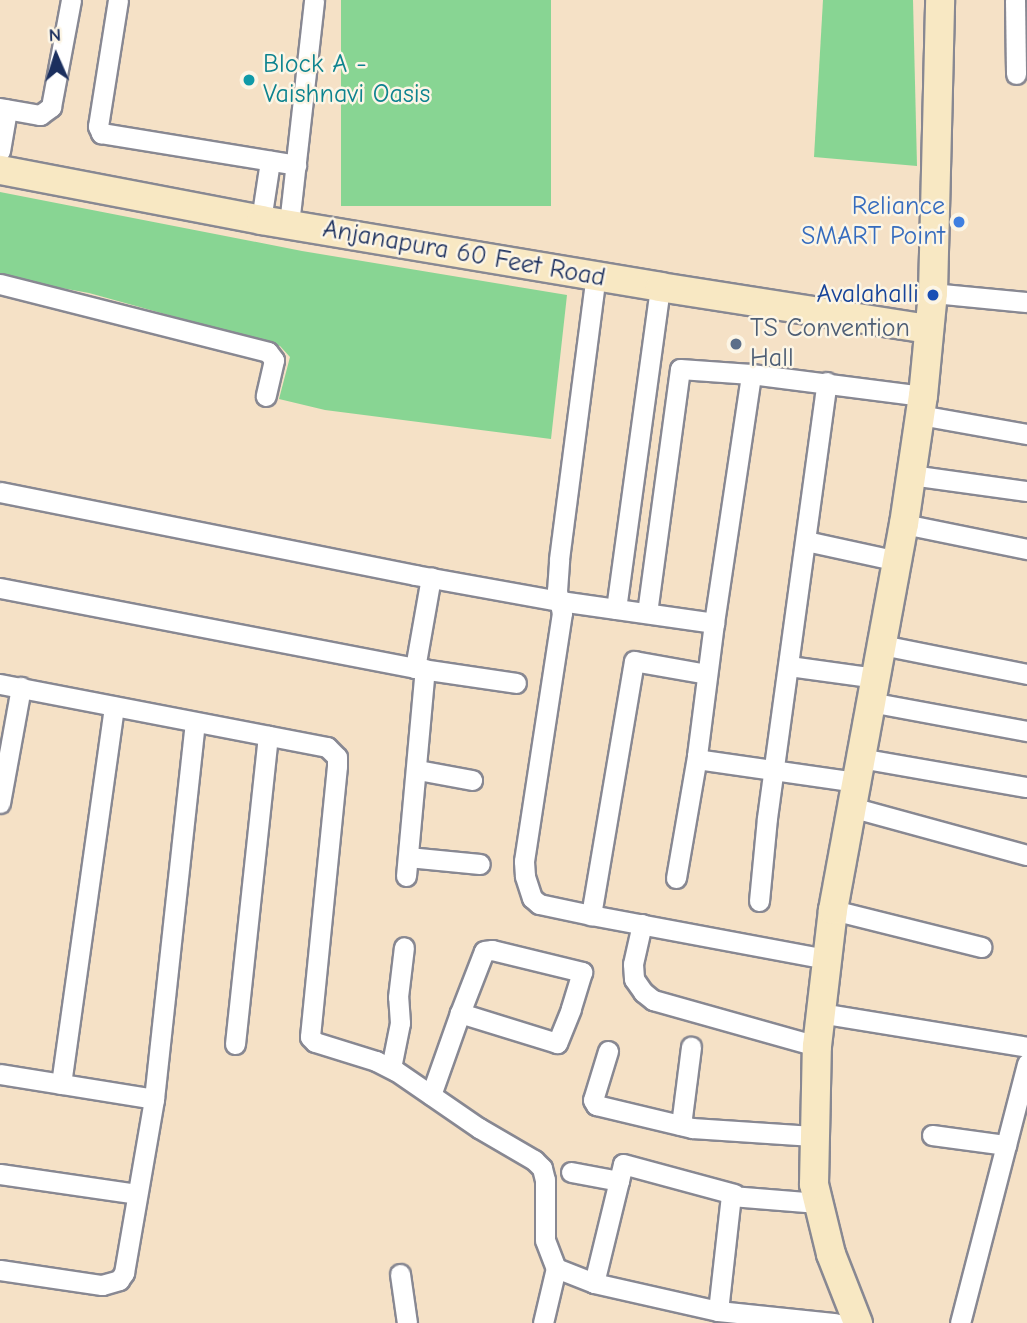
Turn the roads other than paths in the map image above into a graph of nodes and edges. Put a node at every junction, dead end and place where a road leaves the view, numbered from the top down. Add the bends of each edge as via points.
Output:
1 (71, 0) edge
2 (118, 0) edge
3 (314, 0) edge
4 (940, 0) edge
5 (1015, 0) edge
6 (1016, 74) dead end
7 (4, 109) edge
8 (0, 151) edge
9 (270, 161) junction
10 (296, 165) junction
11 (0, 170) edge
12 (261, 220) junction
13 (289, 224) junction
14 (596, 276) junction
15 (0, 284) edge
16 (660, 287) junction
17 (933, 293) junction
18 (1027, 302) edge
19 (929, 328) junction
20 (751, 373) junction
21 (827, 382) junction
22 (266, 396) dead end
23 (921, 405) junction
24 (1027, 433) edge
25 (911, 475) junction
26 (1027, 491) edge
27 (0, 492) edge
28 (904, 524) junction
29 (806, 541) junction
30 (1027, 550) edge
31 (898, 561) junction
32 (430, 577) junction
33 (0, 588) edge
34 (560, 601) junction
35 (616, 608) junction
36 (647, 613) junction
37 (714, 623) junction
38 (882, 645) junction
39 (789, 666) junction
40 (420, 668) junction
41 (706, 674) junction
42 (1027, 674) edge
43 (0, 684) edge
44 (516, 684) dead end
45 (21, 687) junction
46 (873, 690) junction
47 (114, 707) junction
48 (195, 723) junction
49 (1027, 732) edge
50 (268, 736) junction
51 (697, 756) junction
52 (418, 770) junction
53 (775, 770) junction
54 (472, 780) dead end
55 (856, 782) junction
56 (1027, 787) edge
57 (0, 803) edge
58 (1027, 855) edge
59 (480, 864) dead end
60 (676, 878) dead end
61 (759, 901) dead end
62 (833, 909) junction
63 (591, 915) junction
64 (642, 924) junction
65 (404, 947) dead end
66 (981, 947) dead end
67 (825, 959) junction
68 (460, 1013) junction
69 (820, 1013) junction
70 (235, 1044) dead end
71 (817, 1046) junction
72 (1027, 1046) edge
73 (691, 1047) dead end
74 (608, 1051) dead end
75 (1027, 1064) edge
76 (391, 1068) junction
77 (0, 1074) edge
78 (61, 1084) junction
79 (431, 1095) junction
80 (154, 1099) junction
81 (681, 1125) junction
82 (932, 1135) dead end
83 (813, 1136) junction
84 (1006, 1146) junction
85 (571, 1172) dead end
86 (0, 1174) edge
87 (619, 1181) junction
88 (137, 1194) junction
89 (734, 1194) junction
90 (818, 1203) junction
91 (556, 1268) junction
92 (0, 1270) edge
93 (400, 1274) dead end
94 (594, 1283) junction
95 (718, 1311) junction
96 (407, 1323) edge
97 (543, 1323) edge
98 (835, 1323) edge
99 (858, 1323) edge
100 (960, 1323) edge

1 - 7 street via 51,107 40,115
2 - 9 street via 98,126 101,133
3 - 10 street
4 - 17 street
5 - 6 street
7 - 8 street
9 - 10 street
9 - 12 street
10 - 13 street
11 - 12 street, Anjanapura 60 Feet Road
12 - 13 street, Anjanapura 60 Feet Road
13 - 14 street, Anjanapura 60 Feet Road
14 - 16 street, Anjanapura 60 Feet Road
14 - 34 street via 559,559
15 - 22 street via 268,352 274,360
16 - 19 street, Anjanapura 60 Feet Road
16 - 35 street
17 - 18 street
17 - 19 street
19 - 23 street
20 - 21 street
20 - 36 street via 680,369
20 - 37 street
21 - 23 street
21 - 29 street
23 - 24 street
23 - 25 street
25 - 26 street
25 - 28 street
27 - 32 street
28 - 30 street
28 - 31 street
29 - 31 street
29 - 39 street
31 - 38 street
32 - 34 street
32 - 40 street
33 - 40 street
34 - 35 street
34 - 63 street via 562,614 525,876 532,898 540,904
35 - 36 street
36 - 37 street
37 - 41 street
38 - 42 street
38 - 46 street
39 - 46 street
39 - 53 street
40 - 44 street
40 - 52 street
41 - 51 street
41 - 63 street via 634,661
43 - 45 street
45 - 47 street
45 - 57 street
46 - 49 street
46 - 55 street
47 - 48 street
47 - 78 street
48 - 50 street
48 - 80 street
50 - 70 street
50 - 76 street via 327,747 337,757 310,1037
51 - 53 street
51 - 60 street
52 - 54 street
52 - 59 street via 407,867
53 - 55 street
53 - 61 street
55 - 56 street
55 - 58 street
55 - 62 street
62 - 66 street
62 - 67 street
63 - 64 street
64 - 67 street
64 - 71 street via 634,979 653,1000
65 - 76 street via 400,1023
67 - 69 street
68 - 68 street via 557,1043 582,972 484,951
68 - 79 street
69 - 71 street
69 - 72 street
71 - 83 street
73 - 81 street
74 - 81 street via 594,1103
75 - 84 street
76 - 79 street
77 - 78 street
78 - 80 street
79 - 91 street via 542,1168 545,1240
80 - 88 street
81 - 83 street
82 - 84 street
83 - 90 street
84 - 100 street
85 - 87 street
86 - 88 street
87 - 89 street via 623,1164
87 - 94 street
88 - 92 street via 119,1280 102,1285
89 - 90 street
89 - 95 street
90 - 99 street via 831,1254
91 - 94 street
91 - 97 street
93 - 96 street
94 - 95 street
95 - 98 street

